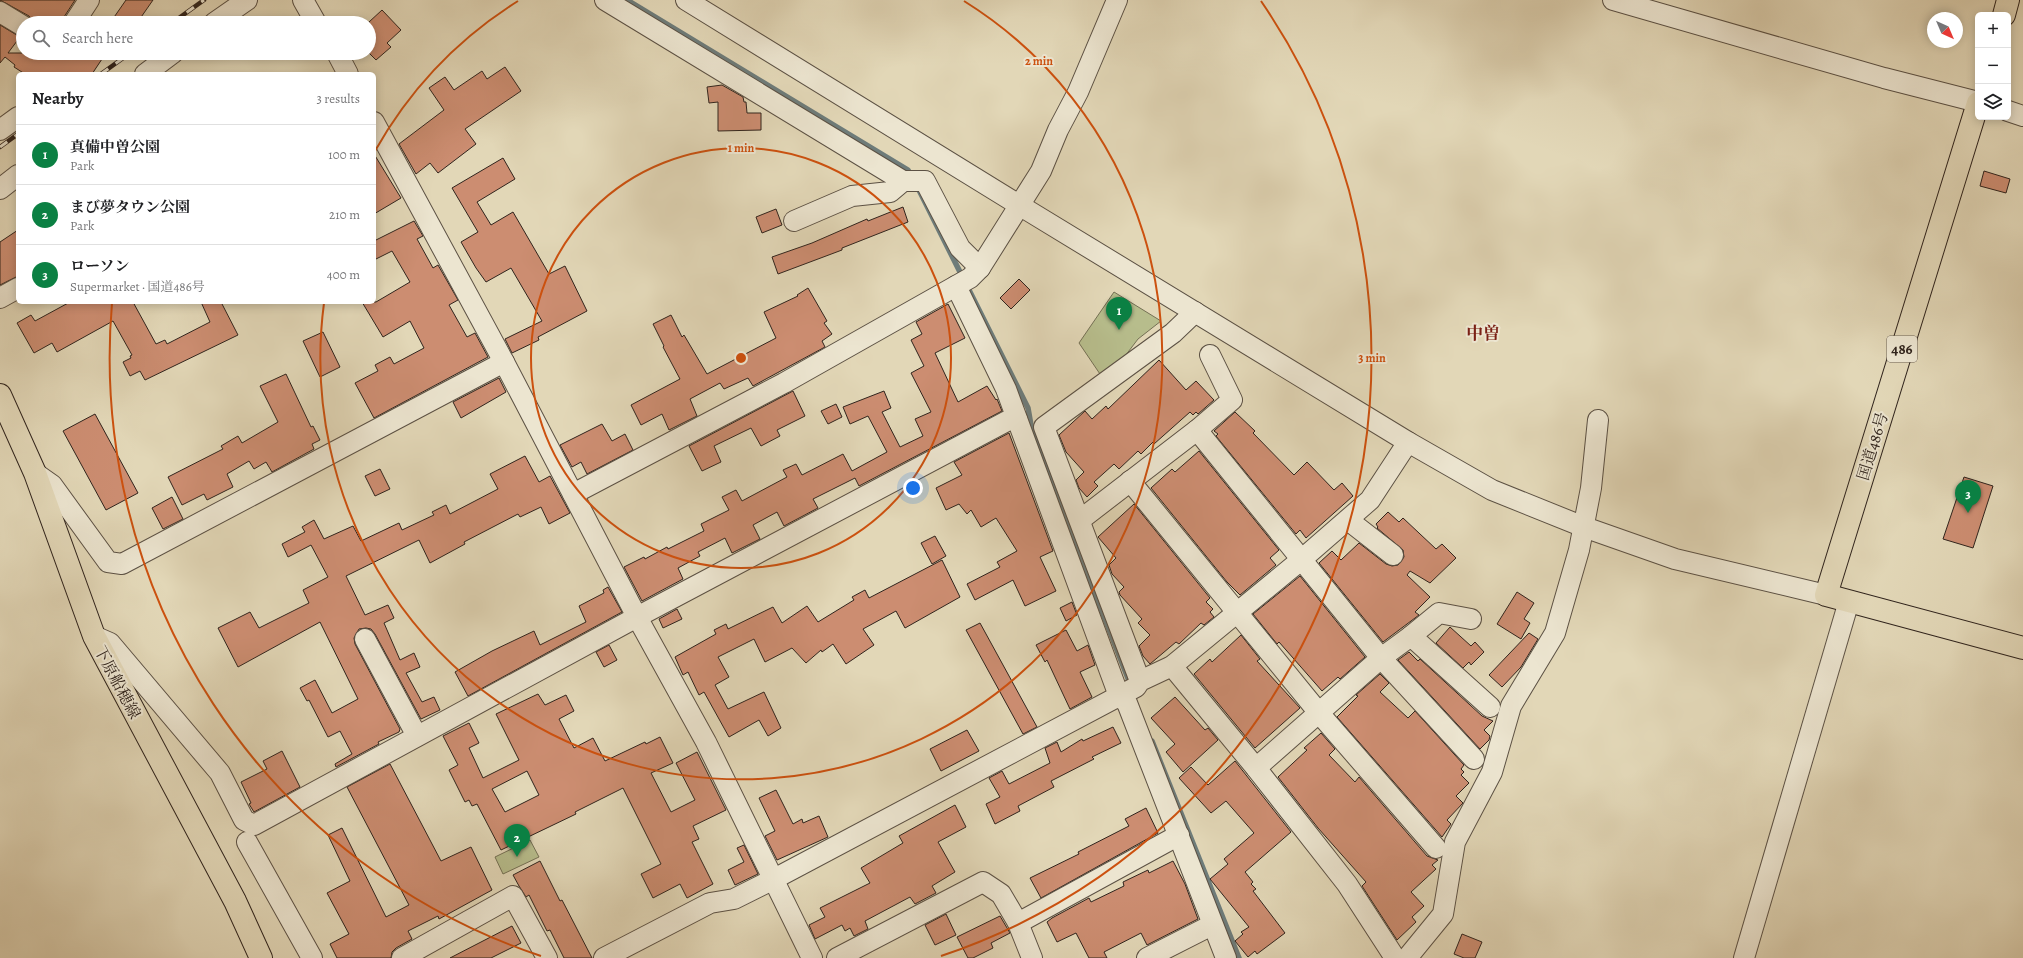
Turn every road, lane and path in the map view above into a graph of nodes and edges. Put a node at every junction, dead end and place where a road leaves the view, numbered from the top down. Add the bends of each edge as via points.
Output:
1 (89, 0) edge
2 (247, 0) edge
3 (303, 0) edge
4 (605, 0) edge
5 (686, 0) edge
6 (1118, 0) edge
7 (1613, 0) edge
8 (2008, 0) edge
9 (0, 12) edge
10 (2005, 12) edge
11 (79, 16) edge
12 (224, 16) edge
13 (312, 16) edge
14 (16, 22) edge
15 (164, 60) edge
16 (341, 60) edge
17 (148, 72) edge
18 (347, 72) edge
19 (1975, 102) edge
20 (2011, 112) edge
21 (1975, 113) edge
22 (2023, 116) edge
23 (16, 119) edge
24 (376, 126) edge
25 (0, 130) edge
26 (16, 177) edge
27 (910, 181) junction
28 (0, 189) edge
29 (1019, 205) junction
30 (794, 221) dead end
31 (967, 279) junction
32 (16, 289) edge
33 (0, 298) edge
34 (1195, 312) junction
35 (1210, 355) dead end
36 (504, 362) junction
37 (0, 395) edge
38 (1017, 419) junction
39 (1598, 420) dead end
40 (1197, 430) junction
41 (1408, 442) junction
42 (35, 472) junction
43 (1130, 481) junction
44 (573, 494) junction
45 (1080, 520) junction
46 (1348, 520) junction
47 (1584, 527) junction
48 (1393, 555) dead end
49 (1301, 560) junction
50 (1826, 595) junction
51 (1849, 601) junction
52 (1238, 612) junction
53 (637, 617) junction
54 (1471, 619) dead end
55 (94, 636) junction
56 (1411, 636) junction
57 (364, 639) dead end
58 (2023, 648) edge
59 (1381, 658) junction
60 (1172, 666) junction
61 (1130, 689) junction
62 (1490, 707) dead end
63 (1319, 713) junction
64 (417, 736) junction
65 (1474, 759) dead end
66 (1256, 768) junction
67 (1179, 835) junction
68 (247, 842) dead end
69 (1436, 848) dead end
70 (774, 879) junction
71 (1018, 923) junction
72 (1212, 925) junction
73 (261, 958) edge
74 (312, 958) edge
75 (402, 958) edge
76 (547, 958) edge
77 (604, 958) edge
78 (812, 958) edge
79 (837, 958) edge
80 (1032, 958) edge
81 (1147, 958) edge
82 (1226, 958) edge
83 (1395, 958) edge
84 (1407, 958) edge
85 (1744, 958) edge

1 - 11 street
2 - 12 street
3 - 13 street
4 - 27 street
5 - 29 street
6 - 29 street via 1041,171
7 - 19 street
8 - 10 main road
9 - 14 street
15 - 17 street
16 - 18 street
20 - 22 street
21 - 50 main road, 国道486号 / 486
23 - 25 street
24 - 36 street
26 - 28 street
27 - 30 street via 890,192 852,196
27 - 31 street via 925,181 960,248
29 - 31 street
29 - 34 street
31 - 38 street
31 - 44 street via 784,382
32 - 33 street
34 - 41 street
34 - 45 street via 1173,333 1044,427
35 - 40 street via 1232,400
36 - 42 street via 122,564 108,562 52,484
36 - 44 street
37 - 42 main road, 下原船穂線
38 - 53 street via 1007,421
38 - 61 street
39 - 47 street
40 - 43 street
40 - 49 street
41 - 46 street via 1370,500
41 - 47 street via 1492,490
42 - 55 main road, 下原船穂線
43 - 45 street
43 - 52 street
44 - 53 street
45 - 61 street
46 - 48 street
46 - 49 street
47 - 50 street via 1675,559
47 - 84 street via 1555,633 1510,706 1492,772 1455,842 1443,914
49 - 52 street
49 - 59 street
50 - 51 main road
51 - 58 main road
51 - 85 street
52 - 60 street
52 - 63 street
53 - 64 street
53 - 70 street via 706,742
54 - 56 street via 1439,613
55 - 64 street via 110,643 220,773 244,820 254,825
55 - 73 main road, 下原船穂線 via 235,901
56 - 59 street
56 - 62 street
57 - 64 street
59 - 63 street
59 - 65 street
60 - 61 street
60 - 66 street
61 - 67 street via 1127,703
61 - 70 street
63 - 66 street
63 - 69 street
66 - 83 street via 1347,884
67 - 71 street
67 - 72 street
68 - 74 street
70 - 77 street via 734,899 710,903
70 - 78 street
71 - 79 street via 1001,894 983,882
71 - 80 street
72 - 81 street
72 - 82 street
75 - 76 street via 513,896

